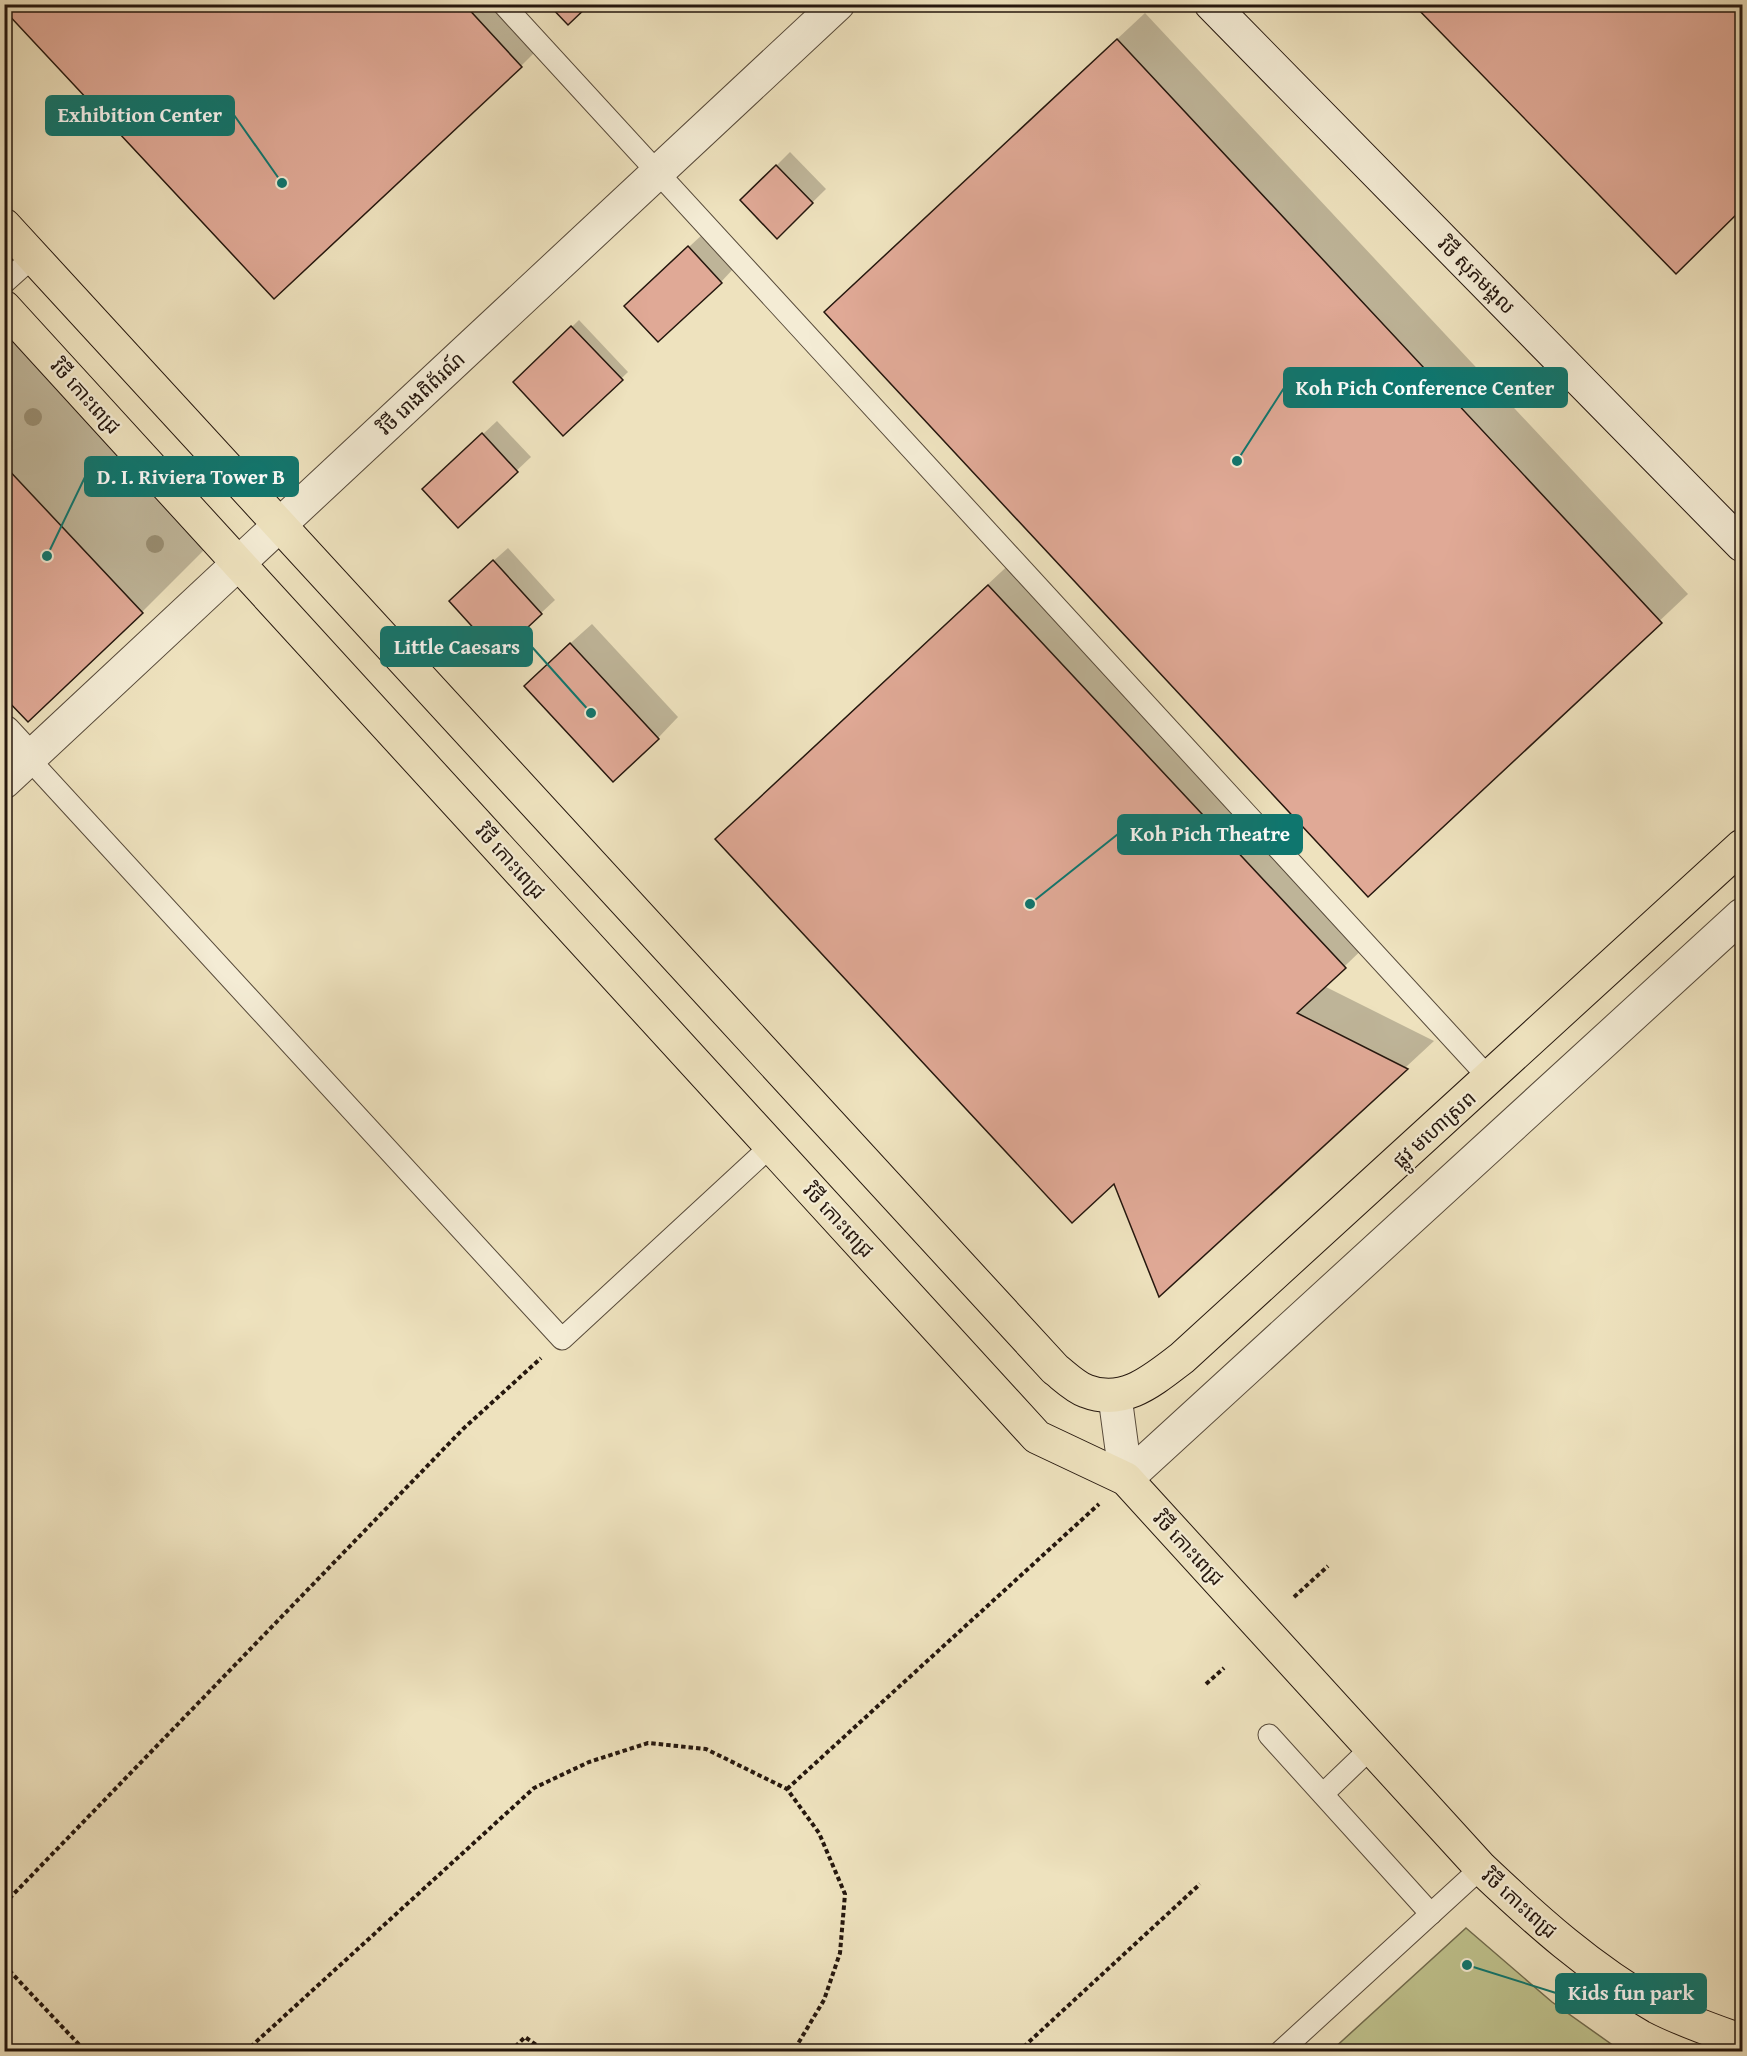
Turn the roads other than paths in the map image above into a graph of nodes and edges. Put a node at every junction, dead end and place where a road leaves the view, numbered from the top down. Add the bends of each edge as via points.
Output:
1 (503, 4) edge
2 (838, 4) edge
3 (1211, 4) edge
4 (657, 173) junction
5 (4, 225) edge
6 (33, 257) junction
7 (4, 283) edge
8 (4, 307) edge
9 (280, 525) junction
10 (1743, 545) edge
11 (238, 564) junction
12 (4, 732) edge
13 (29, 759) junction
14 (4, 782) edge
15 (1743, 846) edge
16 (1743, 915) edge
17 (1489, 1078) junction
18 (771, 1146) junction
19 (1115, 1396) junction
20 (1126, 1479) junction
21 (1269, 1735) dead end
22 (1372, 1748) junction
23 (1323, 1794) junction
24 (1481, 1868) junction
25 (1431, 1914) junction
26 (1743, 2041) edge
27 (1280, 2052) edge

1 - 4 lane
2 - 4 street, វិថី រោងពិព័រណ៍
3 - 10 street, វិថី សុភមង្គល
4 - 9 street, វិថី រោងពិព័រណ៍
4 - 17 lane
5 - 6 main road
6 - 7 lane
6 - 9 main road
8 - 11 main road, វិថី កោះពេជ្រ
9 - 11 street, វិថី រោងពិព័រណ៍
9 - 19 main road via 1055,1369 1085,1391
11 - 13 street, វិថី រោងពិព័រណ៍
11 - 18 main road, វិថី កោះពេជ្រ
12 - 13 street
13 - 14 street, វិថី រោងពិព័រណ៍
13 - 18 lane via 562,1339
15 - 17 main road, ផ្លូវ មហោស្រព
16 - 20 street
17 - 19 main road, ផ្លូវ មហោស្រព via 1182,1358 1145,1387
18 - 20 main road, វិថី កោះពេជ្រ via 1037,1437
19 - 20 street
20 - 22 main road, វិថី កោះពេជ្រ
21 - 23 lane
22 - 23 lane
22 - 24 main road, វិថី កោះពេជ្រ
23 - 25 lane
24 - 25 lane
24 - 26 main road, វិថី កោះពេជ្រ via 1544,1927 1604,1974 1659,2007
25 - 27 lane

